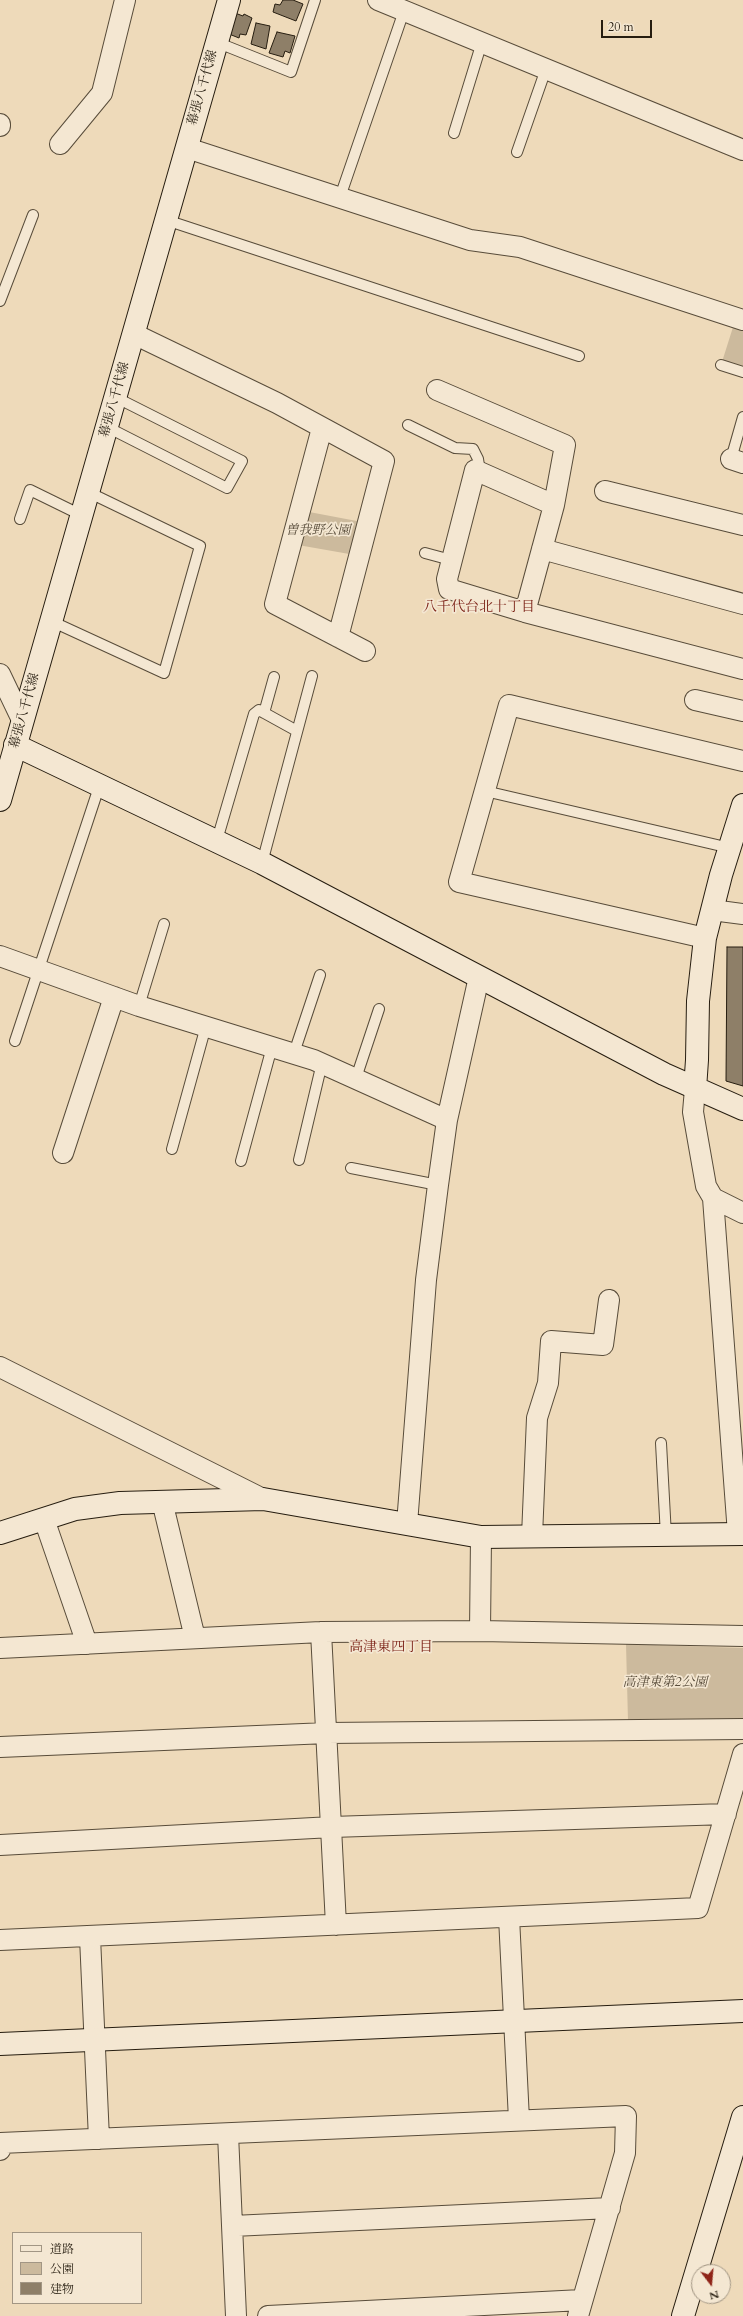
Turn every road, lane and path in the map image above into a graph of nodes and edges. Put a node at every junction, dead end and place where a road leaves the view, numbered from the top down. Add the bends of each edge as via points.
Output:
1 (125, 0) edge
2 (229, 0) edge
3 (315, 0) edge
4 (378, 0) edge
5 (404, 11) junction
6 (216, 42) junction
7 (482, 42) junction
8 (546, 69) junction
9 (454, 133) dead end
10 (60, 144) dead end
11 (187, 148) junction
12 (743, 150) edge
13 (517, 152) dead end
14 (340, 196) junction
15 (33, 215) dead end
16 (166, 220) junction
17 (0, 301) edge
18 (743, 320) edge
19 (134, 334) junction
20 (579, 356) dead end
21 (721, 365) dead end
22 (743, 372) edge
23 (437, 390) dead end
24 (115, 397) junction
25 (743, 417) edge
26 (408, 425) dead end
27 (107, 427) junction
28 (322, 428) junction
29 (737, 461) edge
30 (480, 472) junction
31 (605, 491) dead end
32 (88, 492) junction
33 (554, 505) junction
34 (81, 515) junction
35 (20, 519) dead end
36 (743, 525) edge
37 (542, 549) junction
38 (425, 553) dead end
39 (451, 560) junction
40 (743, 604) edge
41 (525, 612) junction
42 (51, 621) junction
43 (338, 637) junction
44 (365, 651) dead end
45 (743, 669) edge
46 (0, 674) edge
47 (312, 676) dead end
48 (274, 677) dead end
49 (695, 700) dead end
50 (743, 711) edge
51 (264, 713) junction
52 (22, 720) junction
53 (297, 731) junction
54 (15, 745) junction
55 (743, 761) edge
56 (100, 784) junction
57 (485, 791) junction
58 (0, 800) edge
59 (743, 805) edge
60 (736, 837) edge
61 (217, 840) junction
62 (262, 862) junction
63 (712, 910) junction
64 (743, 914) edge
65 (164, 924) dead end
66 (705, 938) junction
67 (0, 956) edge
68 (39, 970) junction
69 (320, 975) dead end
70 (478, 977) junction
71 (114, 997) junction
72 (139, 1006) junction
73 (379, 1009) dead end
74 (206, 1026) junction
75 (15, 1041) dead end
76 (272, 1047) junction
77 (294, 1053) junction
78 (322, 1063) junction
79 (356, 1078) junction
80 (695, 1088) junction
81 (743, 1109) edge
82 (447, 1120) junction
83 (172, 1150) dead end
84 (63, 1153) dead end
85 (298, 1160) dead end
86 (241, 1161) dead end
87 (351, 1168) dead end
88 (438, 1185) junction
89 (713, 1198) junction
90 (743, 1213) edge
91 (609, 1300) dead end
92 (0, 1367) edge
93 (661, 1443) dead end
94 (263, 1499) junction
95 (162, 1501) junction
96 (44, 1519) junction
97 (406, 1524) junction
98 (0, 1532) edge
99 (740, 1534) edge
100 (532, 1536) junction
101 (666, 1536) junction
102 (481, 1537) junction
103 (480, 1631) junction
104 (321, 1632) junction
105 (743, 1636) edge
106 (195, 1638) junction
107 (87, 1644) junction
108 (0, 1648) edge
109 (743, 1729) edge
110 (326, 1733) junction
111 (0, 1747) edge
112 (743, 1754) edge
113 (726, 1814) junction
114 (332, 1827) junction
115 (0, 1844) edge
116 (508, 1917) junction
117 (336, 1925) junction
118 (90, 1937) junction
119 (0, 1940) edge
120 (743, 2011) edge
121 (513, 2021) junction
122 (93, 2040) junction
123 (0, 2044) edge
124 (743, 2117) edge
125 (520, 2120) junction
126 (228, 2134) junction
127 (98, 2139) junction
128 (0, 2150) edge
129 (610, 2208) junction
130 (234, 2226) junction
131 (580, 2308) edge
132 (236, 2316) edge
133 (268, 2316) edge
134 (683, 2316) edge

1 - 10 street via 102,93
2 - 6 street, 幕張八千代線
3 - 6 lane via 291,72
4 - 5 street
5 - 7 street
5 - 14 lane
6 - 11 street, 幕張八千代線
7 - 8 street
7 - 9 lane
8 - 12 street
8 - 13 lane
11 - 14 street
11 - 16 street, 幕張八千代線
14 - 18 street via 470,240 520,247
15 - 17 lane
16 - 19 street, 幕張八千代線
16 - 20 lane
19 - 24 street, 幕張八千代線
19 - 28 street via 277,403
21 - 22 lane
23 - 33 street via 565,445
24 - 27 street, 幕張八千代線
24 - 27 lane via 242,461 227,488
25 - 29 lane
26 - 30 lane via 455,448 473,448
27 - 32 street, 幕張八千代線
28 - 43 street via 384,461
28 - 43 street via 275,604
30 - 33 street
30 - 39 street via 475,470
31 - 36 street
32 - 34 street, 幕張八千代線
32 - 42 lane via 200,546 164,673
33 - 37 street
34 - 35 lane via 30,490
34 - 42 street, 幕張八千代線
37 - 40 street
37 - 41 street
38 - 39 lane
39 - 41 street via 447,578 449,589
41 - 45 street
42 - 52 street, 幕張八千代線
43 - 44 street
46 - 52 street
47 - 53 lane
48 - 51 lane
49 - 50 street
51 - 53 lane
51 - 61 lane via 259,710 254,714
52 - 54 street, 幕張八千代線
53 - 62 lane
54 - 56 street
54 - 58 street, 幕張八千代線
55 - 57 street via 509,705
56 - 61 street
56 - 68 lane
57 - 60 lane
57 - 66 street via 459,882
59 - 60 street
60 - 63 street
61 - 62 street
62 - 70 street
63 - 64 street
63 - 66 street
65 - 72 lane
66 - 80 street via 698,1001
67 - 68 street
68 - 71 street
68 - 75 lane
69 - 77 lane
70 - 80 street
70 - 82 street
71 - 72 street
71 - 84 street
72 - 74 street
73 - 79 lane
74 - 76 street
74 - 83 lane
76 - 77 street
76 - 86 lane
77 - 78 street
78 - 79 street
78 - 85 lane
79 - 82 street
80 - 81 street
80 - 89 street via 692,1112 706,1186
82 - 88 street
87 - 88 lane
88 - 97 street via 426,1280
89 - 90 street
89 - 99 street
91 - 100 street via 603,1346 551,1341 548,1383 537,1418
92 - 94 street
93 - 101 lane
94 - 95 street
94 - 97 street
95 - 96 street via 75,1509
95 - 106 street
96 - 98 street
96 - 107 street
97 - 102 street
99 - 101 street
100 - 101 street
100 - 102 street
102 - 103 street
103 - 104 street
103 - 105 street
104 - 106 street
104 - 110 street
106 - 107 street
107 - 108 street
109 - 110 street
110 - 111 street
110 - 114 street
112 - 113 street
113 - 114 street
113 - 116 street via 698,1908
114 - 115 street
114 - 117 street
116 - 117 street
116 - 121 street
117 - 118 street
118 - 119 street
118 - 122 street
120 - 121 street
121 - 122 street
121 - 125 street
122 - 123 street
122 - 127 street
124 - 134 street
125 - 126 street
125 - 129 street via 626,2116 625,2153
126 - 127 street
126 - 130 street
127 - 128 street via 0,2143
129 - 130 street
129 - 131 street
130 - 132 street
131 - 133 street

